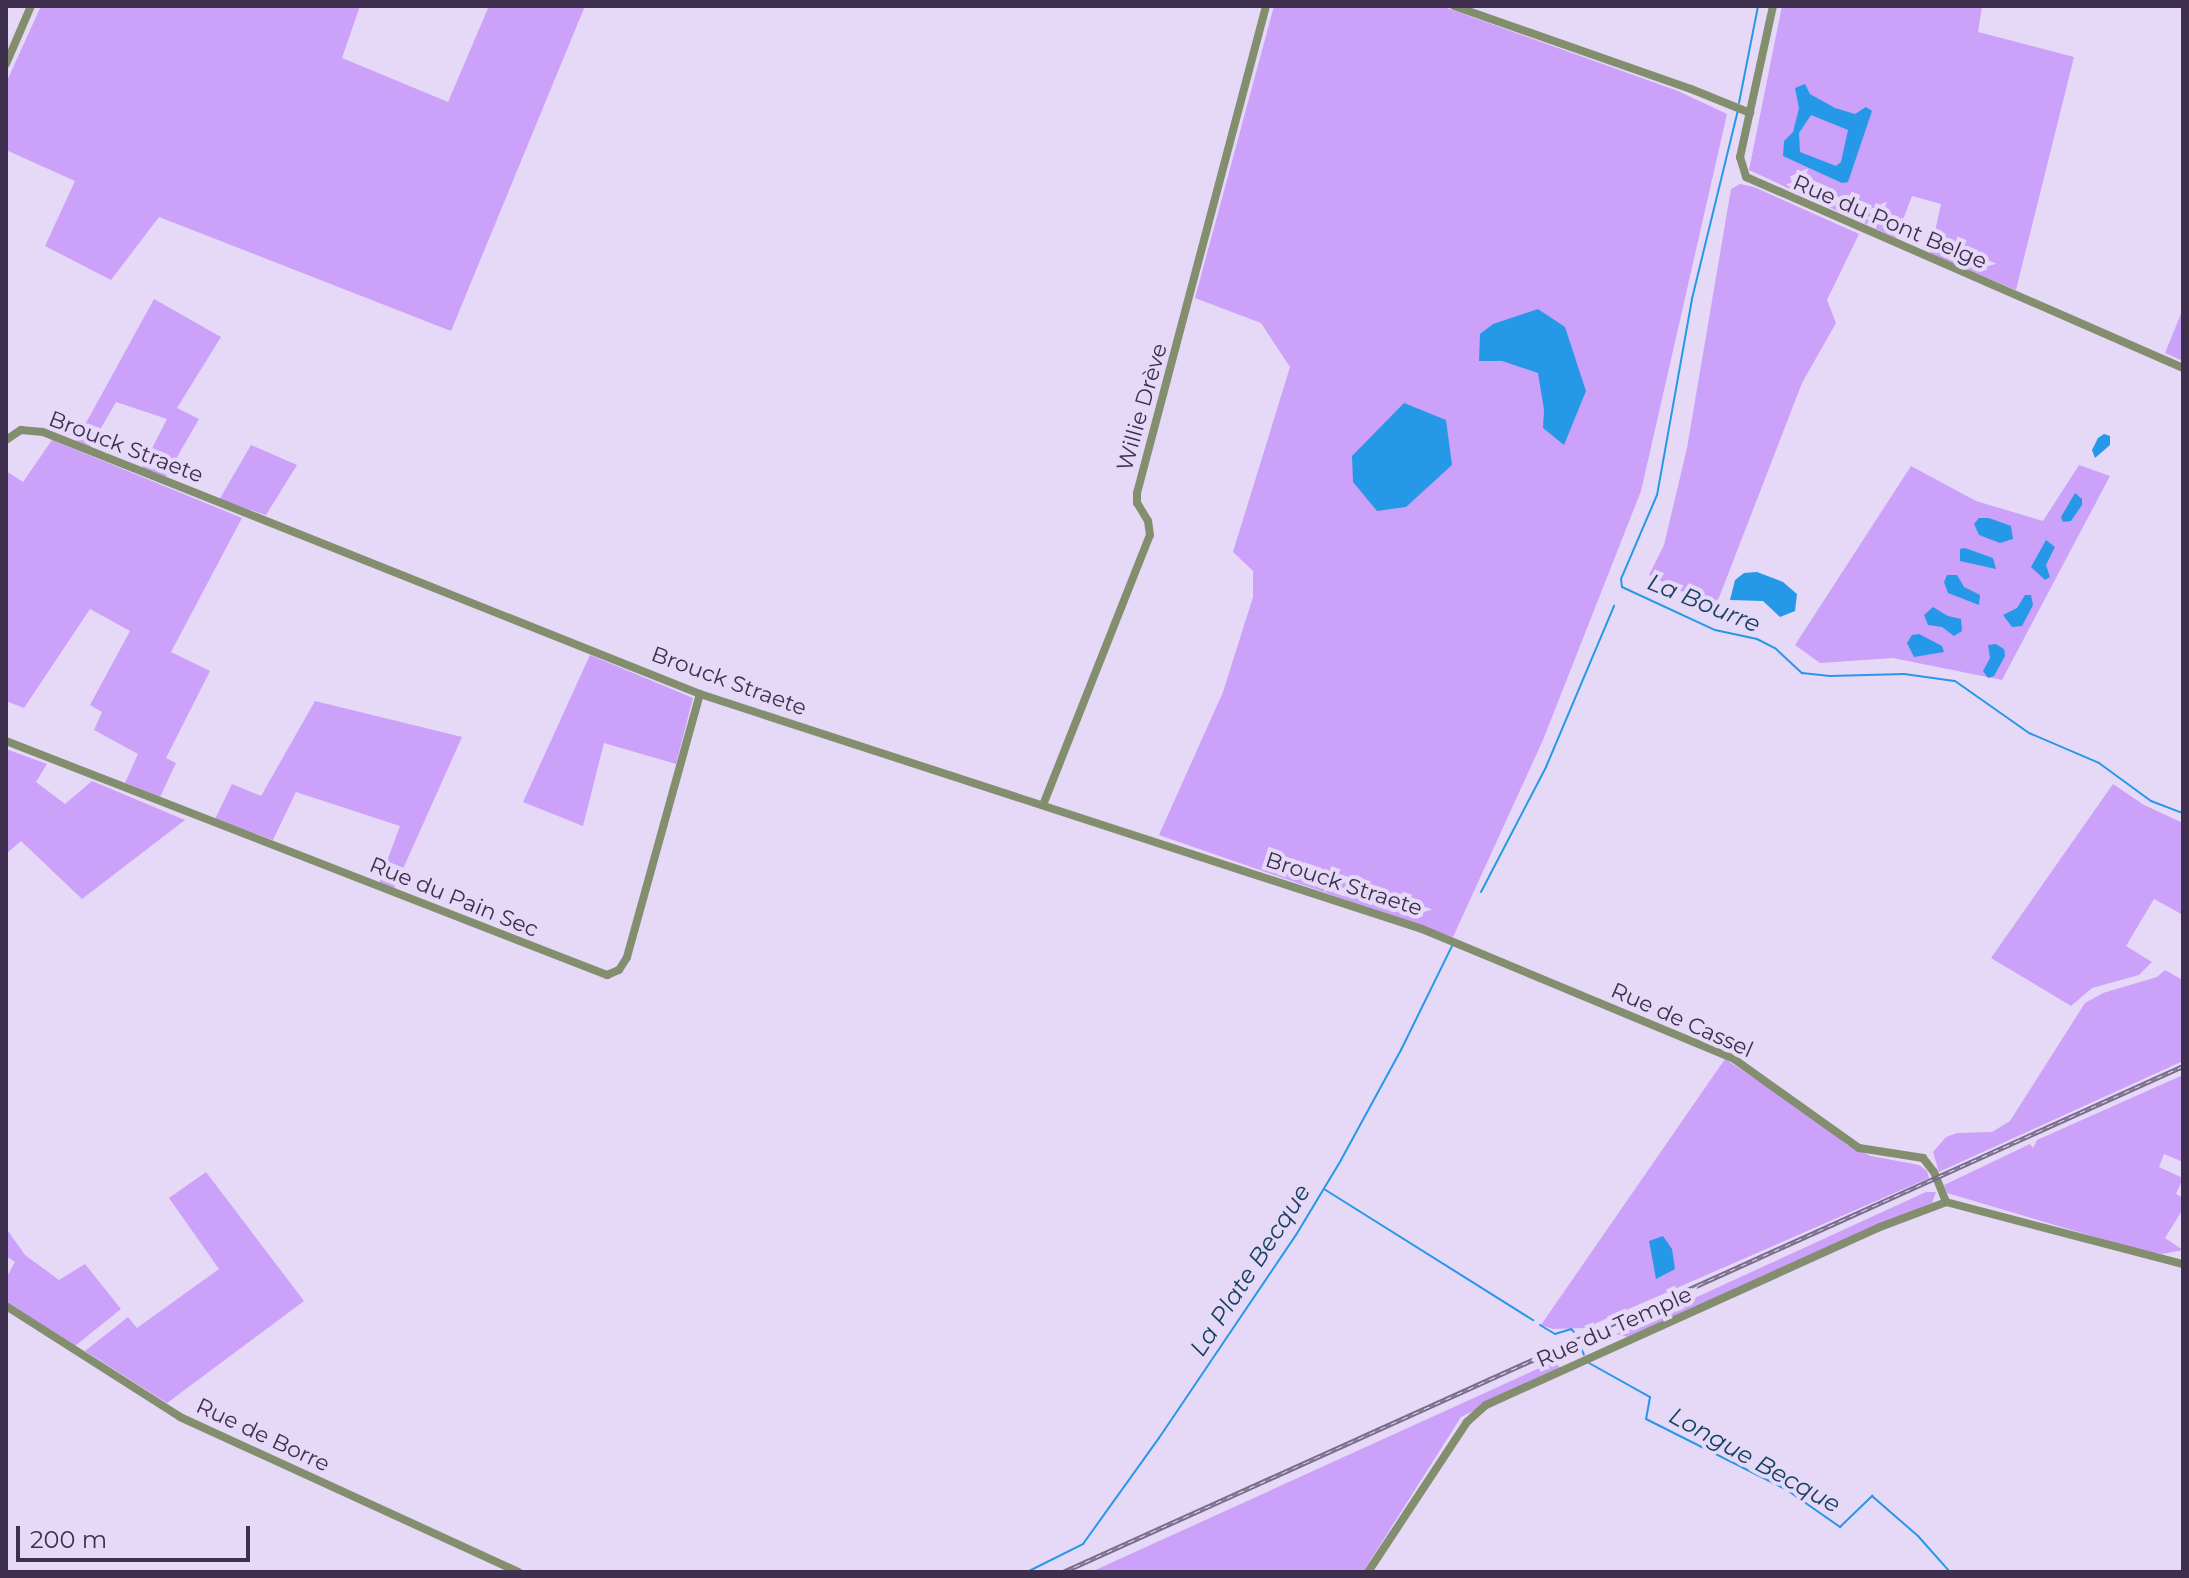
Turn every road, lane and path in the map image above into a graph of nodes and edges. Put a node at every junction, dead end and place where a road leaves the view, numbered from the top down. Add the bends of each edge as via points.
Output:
1 (31, 6) edge
2 (1266, 6) edge
3 (1454, 6) edge
4 (1773, 6) edge
5 (6, 64) edge
6 (1747, 112) junction
7 (2183, 368) edge
8 (6, 440) edge
9 (700, 694) junction
10 (6, 741) edge
11 (1043, 805) junction
12 (1454, 942) joint
13 (1946, 1202) junction
14 (2182, 1262) edge
15 (6, 1306) edge
16 (518, 1572) edge
17 (1368, 1572) edge

1 - 5 street
2 - 11 street, Willie Drève via 1137,493 1150,535
3 - 6 street
4 - 6 street, Rue du Pont Belge
6 - 7 street, Rue du Pont Belge via 1740,162 1754,183
8 - 9 street, Brouck Straete via 21,430 43,432
9 - 10 street, Rue du Pain Sec via 627,957 619,970 607,975
9 - 11 street, Brouck Straete
11 - 12 street, Brouck Straete
12 - 13 street, Rue de Cassel via 1734,1059 1859,1148 1923,1158
13 - 14 street
13 - 17 street, Rue du Temple via 1486,1405 1467,1422
15 - 16 street, Rue de Borre via 180,1417

